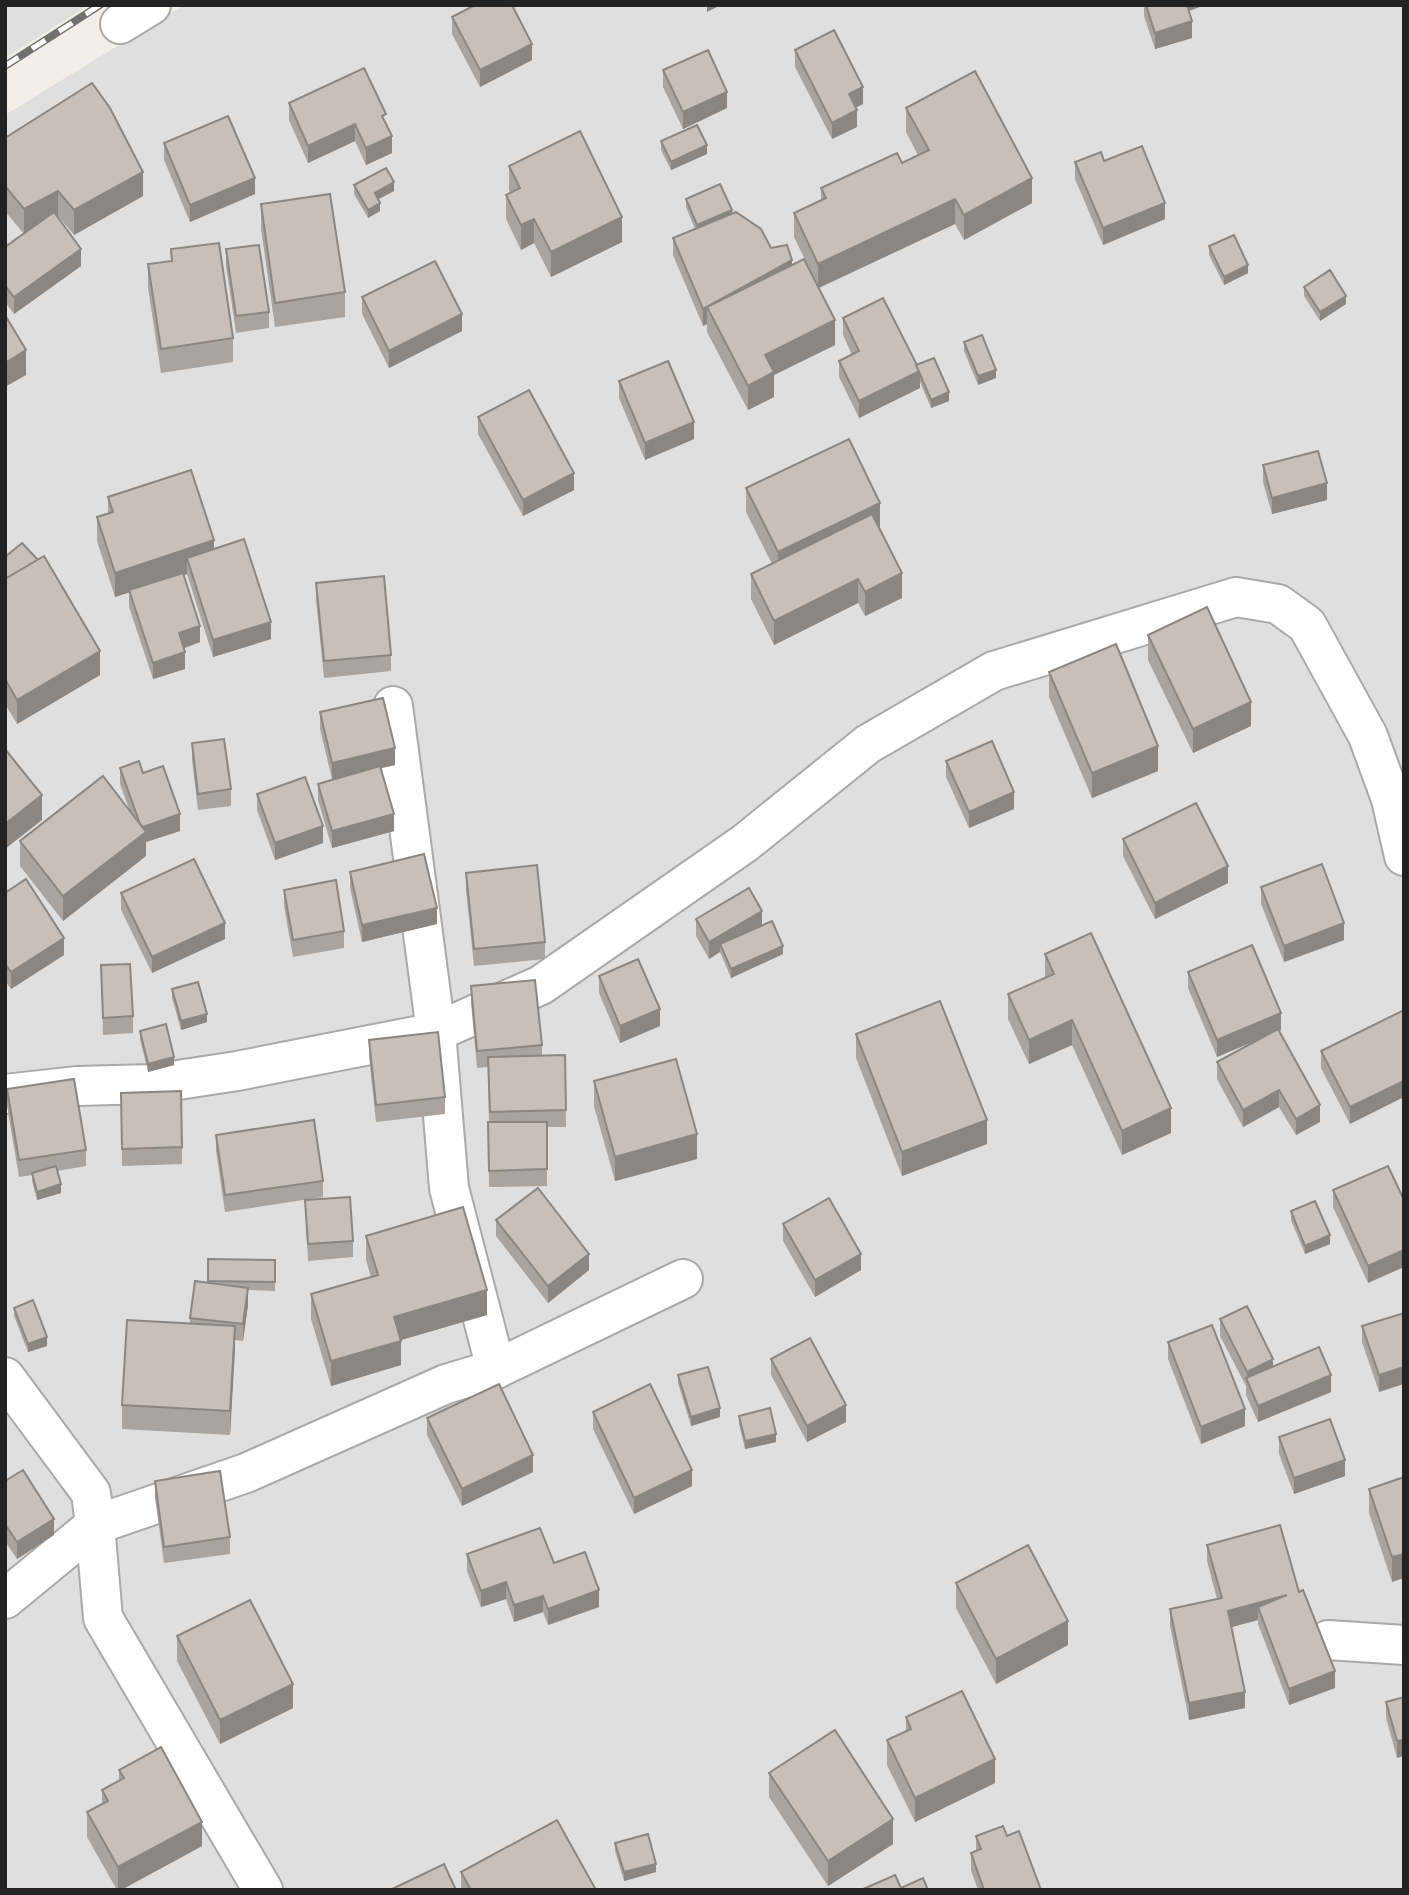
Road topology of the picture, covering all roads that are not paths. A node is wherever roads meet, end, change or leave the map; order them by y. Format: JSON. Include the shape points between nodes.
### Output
{"nodes":[{"id":1,"x":393,"y":706,"type":"dead end"},
{"id":2,"x":1404,"y":856,"type":"edge"},
{"id":3,"x":436,"y":1032,"type":"junction"},
{"id":4,"x":5,"y":1094,"type":"edge"},
{"id":5,"x":682,"y":1279,"type":"dead end"},
{"id":6,"x":496,"y":1369,"type":"junction"},
{"id":7,"x":5,"y":1377,"type":"edge"},
{"id":8,"x":95,"y":1525,"type":"junction"},
{"id":9,"x":5,"y":1598,"type":"edge"},
{"id":10,"x":1328,"y":1640,"type":"dead end"},
{"id":11,"x":1404,"y":1645,"type":"edge"},
{"id":12,"x":263,"y":1890,"type":"edge"}],
"edges":[{"from":1,"to":3,"type":"street"},
{"from":2,"to":3,"type":"street","via":[[1391,799],[1367,736],[1307,625],[1278,604],[1236,597],[994,671],[868,744],[745,843],[541,985]]},
{"from":3,"to":4,"type":"street","via":[[152,1084]]},
{"from":3,"to":6,"type":"street","via":[[449,1188]]},
{"from":5,"to":6,"type":"street"},
{"from":6,"to":8,"type":"street","via":[[446,1384],[246,1473]]},
{"from":7,"to":8,"type":"street","via":[[91,1493]]},
{"from":8,"to":9,"type":"street"},
{"from":8,"to":12,"type":"street","via":[[103,1618]]},
{"from":10,"to":11,"type":"street"}]}
